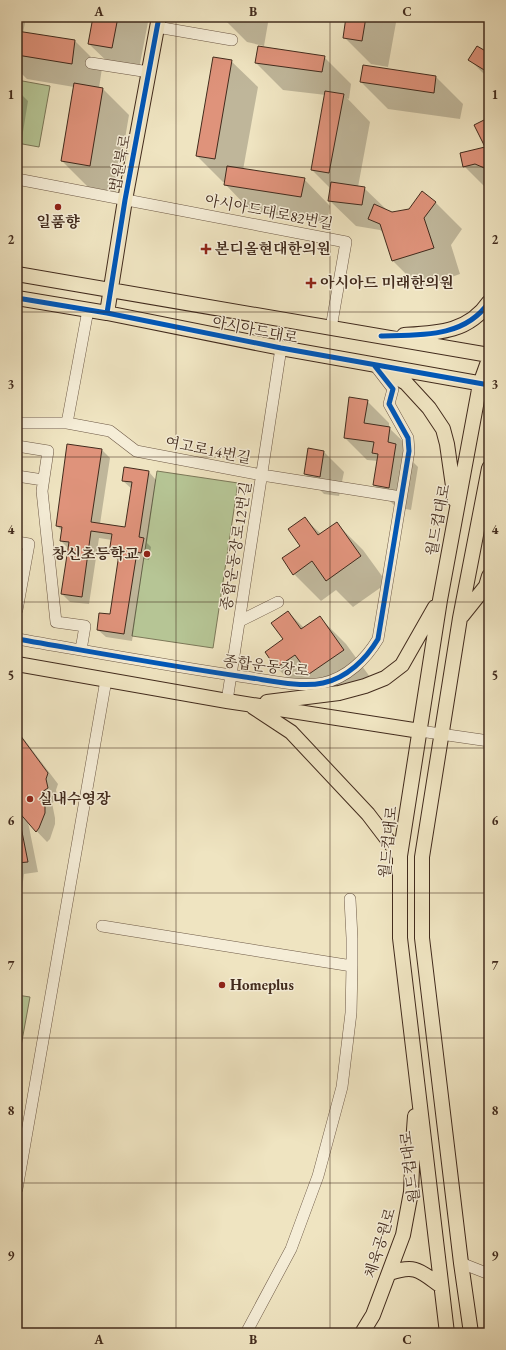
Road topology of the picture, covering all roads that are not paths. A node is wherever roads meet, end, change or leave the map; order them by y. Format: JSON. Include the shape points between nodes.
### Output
{"nodes":[{"id":1,"x":158,"y":22,"type":"edge"},
{"id":2,"x":232,"y":40,"type":"dead end"},
{"id":3,"x":91,"y":63,"type":"dead end"},
{"id":4,"x":149,"y":72,"type":"junction"},
{"id":5,"x":17,"y":179,"type":"edge"},
{"id":6,"x":125,"y":200,"type":"junction"},
{"id":7,"x":17,"y":274,"type":"edge"},
{"id":8,"x":111,"y":291,"type":"junction"},
{"id":9,"x":17,"y":298,"type":"edge"},
{"id":10,"x":489,"y":302,"type":"edge"},
{"id":11,"x":88,"y":310,"type":"junction"},
{"id":12,"x":107,"y":313,"type":"junction"},
{"id":13,"x":331,"y":328,"type":"junction"},
{"id":14,"x":381,"y":336,"type":"junction"},
{"id":15,"x":282,"y":348,"type":"junction"},
{"id":16,"x":489,"y":355,"type":"edge"},
{"id":17,"x":489,"y":359,"type":"edge"},
{"id":18,"x":374,"y":365,"type":"junction"},
{"id":19,"x":485,"y":384,"type":"edge"},
{"id":20,"x":17,"y":423,"type":"edge"},
{"id":21,"x":67,"y":423,"type":"junction"},
{"id":22,"x":17,"y":446,"type":"edge"},
{"id":23,"x":489,"y":468,"type":"edge"},
{"id":24,"x":262,"y":475,"type":"junction"},
{"id":25,"x":17,"y":476,"type":"edge"},
{"id":26,"x":43,"y":480,"type":"junction"},
{"id":27,"x":401,"y":497,"type":"junction"},
{"id":28,"x":457,"y":514,"type":"junction"},
{"id":29,"x":17,"y":542,"type":"edge"},
{"id":30,"x":489,"y":576,"type":"edge"},
{"id":31,"x":440,"y":600,"type":"junction"},
{"id":32,"x":278,"y":602,"type":"dead end"},
{"id":33,"x":17,"y":610,"type":"edge"},
{"id":34,"x":460,"y":618,"type":"junction"},
{"id":35,"x":240,"y":621,"type":"junction"},
{"id":36,"x":17,"y":639,"type":"edge"},
{"id":37,"x":81,"y":650,"type":"junction"},
{"id":38,"x":17,"y":664,"type":"edge"},
{"id":39,"x":232,"y":675,"type":"junction"},
{"id":40,"x":106,"y":680,"type":"junction"},
{"id":41,"x":228,"y":701,"type":"junction"},
{"id":42,"x":250,"y":705,"type":"junction"},
{"id":43,"x":420,"y":731,"type":"junction"},
{"id":44,"x":442,"y":734,"type":"junction"},
{"id":45,"x":489,"y":741,"type":"edge"},
{"id":46,"x":400,"y":856,"type":"junction"},
{"id":47,"x":350,"y":899,"type":"dead end"},
{"id":48,"x":102,"y":926,"type":"dead end"},
{"id":49,"x":352,"y":966,"type":"junction"},
{"id":50,"x":417,"y":1086,"type":"junction"},
{"id":51,"x":17,"y":1189,"type":"edge"},
{"id":52,"x":461,"y":1263,"type":"junction"},
{"id":53,"x":390,"y":1274,"type":"junction"},
{"id":54,"x":489,"y":1274,"type":"edge"},
{"id":55,"x":441,"y":1286,"type":"junction"},
{"id":56,"x":246,"y":1333,"type":"edge"},
{"id":57,"x":362,"y":1333,"type":"edge"},
{"id":58,"x":447,"y":1333,"type":"edge"},
{"id":59,"x":471,"y":1333,"type":"edge"}],
"edges":[{"from":1,"to":2,"type":"street"},
{"from":1,"to":4,"type":"main road","name":"법원북로"},
{"from":3,"to":4,"type":"street"},
{"from":4,"to":6,"type":"main road","name":"법원북로"},
{"from":5,"to":6,"type":"street"},
{"from":6,"to":8,"type":"main road","name":"법원북로"},
{"from":6,"to":13,"type":"street","name":"아시아드대로82번길","via":[[346,242]]},
{"from":7,"to":8,"type":"main road","name":"아시아드대로"},
{"from":8,"to":12,"type":"main road","name":"법원북로"},
{"from":8,"to":13,"type":"main road","name":"아시아드대로"},
{"from":9,"to":11,"type":"main road","name":"아시아드대로"},
{"from":10,"to":14,"type":"main road","via":[[473,320],[440,333]]},
{"from":11,"to":12,"type":"main road","name":"아시아드대로"},
{"from":11,"to":21,"type":"street"},
{"from":12,"to":15,"type":"main road","name":"아시아드대로"},
{"from":13,"to":14,"type":"main road","name":"아시아드대로"},
{"from":14,"to":16,"type":"main road","name":"아시아드대로"},
{"from":15,"to":18,"type":"main road","name":"아시아드대로"},
{"from":15,"to":24,"type":"street","name":"종합운동장로12번길"},
{"from":17,"to":19,"type":"main road","name":"월드컵대로"},
{"from":18,"to":19,"type":"main road","name":"아시아드대로"},
{"from":18,"to":27,"type":"street","name":"종합운동장로","via":[[393,389],[389,404],[408,438],[409,451]]},
{"from":18,"to":28,"type":"main road","via":[[406,383],[443,428]]},
{"from":19,"to":28,"type":"main road","name":"월드컵대로"},
{"from":20,"to":21,"type":"street","name":"여고로14번길"},
{"from":21,"to":24,"type":"street","name":"여고로14번길","via":[[110,431],[136,452]]},
{"from":22,"to":26,"type":"street","via":[[48,451]]},
{"from":23,"to":34,"type":"main road"},
{"from":24,"to":27,"type":"street","name":"여고로14번길"},
{"from":24,"to":35,"type":"street","name":"종합운동장로12번길"},
{"from":25,"to":26,"type":"street"},
{"from":26,"to":37,"type":"street","via":[[56,622],[85,626]]},
{"from":27,"to":39,"type":"street","name":"종합운동장로","via":[[378,639],[359,663],[337,679],[306,685]]},
{"from":28,"to":31,"type":"main road","name":"월드컵대로"},
{"from":29,"to":33,"type":"street","via":[[28,544]]},
{"from":30,"to":34,"type":"main road","via":[[486,586]]},
{"from":31,"to":42,"type":"main road","via":[[402,665],[385,678],[339,693]]},
{"from":31,"to":43,"type":"main road","name":"월드컵대로"},
{"from":32,"to":35,"type":"street"},
{"from":34,"to":44,"type":"main road"},
{"from":35,"to":39,"type":"street","name":"종합운동장로12번길"},
{"from":36,"to":37,"type":"street","name":"종합운동장로"},
{"from":37,"to":39,"type":"street","name":"종합운동장로"},
{"from":38,"to":40,"type":"main road"},
{"from":39,"to":41,"type":"street","name":"종합운동장로12번길"},
{"from":40,"to":41,"type":"main road"},
{"from":40,"to":51,"type":"street"},
{"from":41,"to":42,"type":"main road"},
{"from":42,"to":43,"type":"main road"},
{"from":42,"to":46,"type":"main road","via":[[291,732],[368,814]]},
{"from":43,"to":44,"type":"street"},
{"from":43,"to":46,"type":"main road","name":"월드컵대로"},
{"from":44,"to":45,"type":"street"},
{"from":44,"to":52,"type":"main road","via":[[422,857],[422,938]]},
{"from":46,"to":50,"type":"main road","name":"월드컵대로","via":[[400,938]]},
{"from":47,"to":49,"type":"street"},
{"from":48,"to":49,"type":"street"},
{"from":49,"to":56,"type":"street","via":[[351,1012],[342,1087],[318,1176],[291,1249]]},
{"from":50,"to":53,"type":"main road","name":"체육공원로","via":[[411,1192],[403,1235]]},
{"from":50,"to":55,"type":"main road","name":"월드컵대로"},
{"from":52,"to":54,"type":"street"},
{"from":52,"to":59,"type":"main road"},
{"from":53,"to":55,"type":"main road","via":[[413,1269]]},
{"from":53,"to":57,"type":"main road","name":"체육공원로","via":[[373,1315]]},
{"from":55,"to":58,"type":"main road","name":"월드컵대로"}]}
